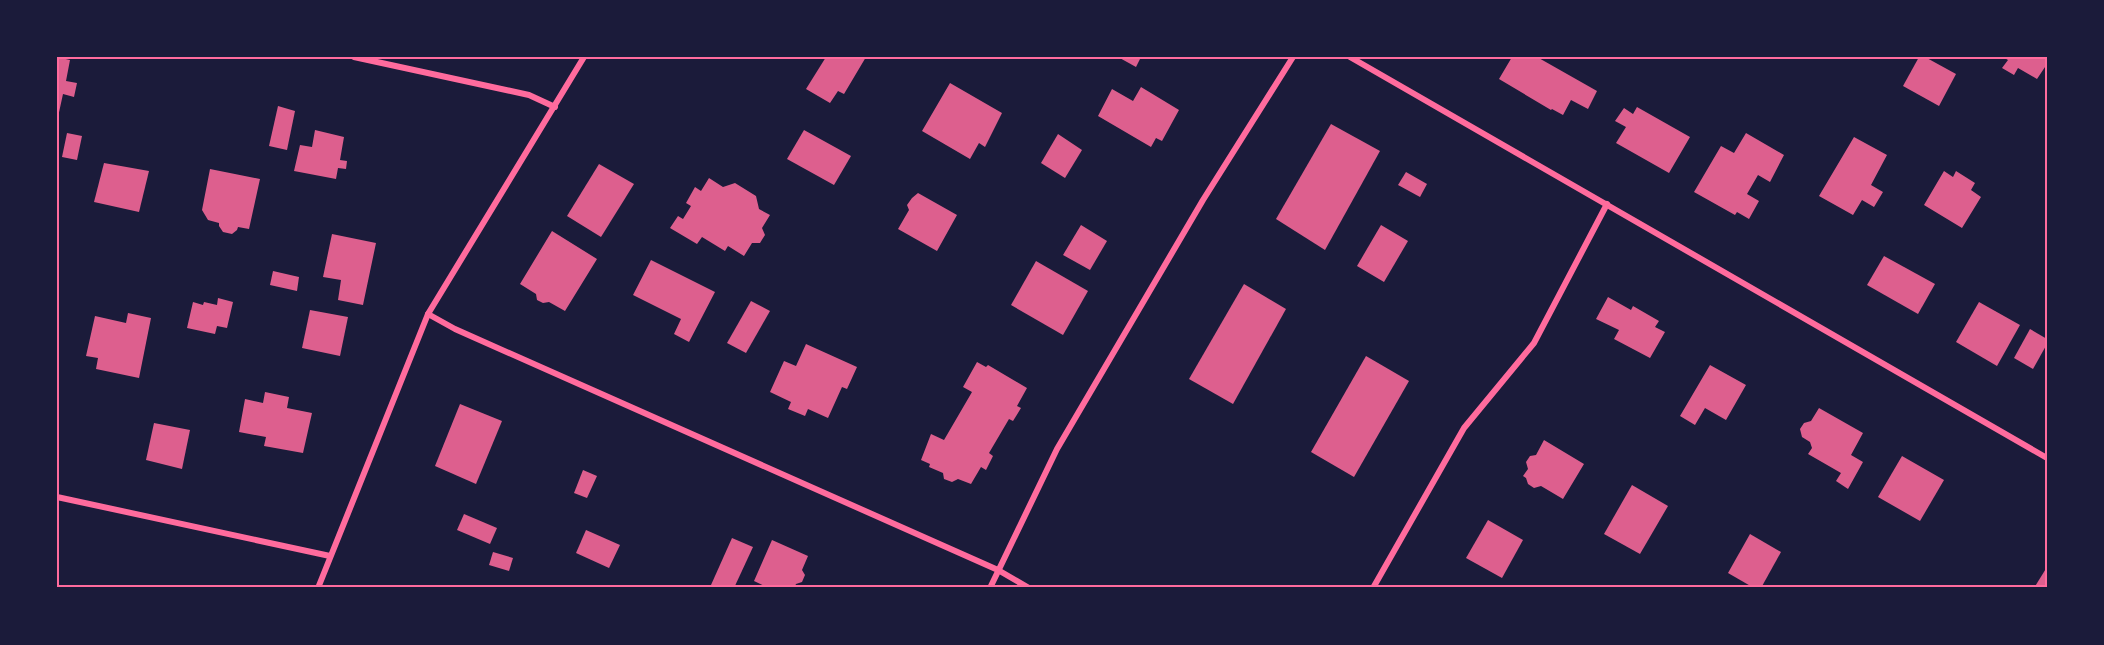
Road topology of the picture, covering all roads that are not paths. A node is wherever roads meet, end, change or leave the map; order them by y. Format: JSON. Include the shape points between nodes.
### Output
{"nodes":[{"id":1,"x":354,"y":57,"type":"edge"},
{"id":2,"x":584,"y":57,"type":"edge"},
{"id":3,"x":1293,"y":57,"type":"edge"},
{"id":4,"x":1350,"y":57,"type":"edge"},
{"id":5,"x":555,"y":107,"type":"junction"},
{"id":6,"x":1607,"y":204,"type":"junction"},
{"id":7,"x":428,"y":314,"type":"junction"},
{"id":8,"x":2047,"y":458,"type":"edge"},
{"id":9,"x":57,"y":497,"type":"edge"},
{"id":10,"x":330,"y":556,"type":"junction"},
{"id":11,"x":998,"y":570,"type":"junction"},
{"id":12,"x":318,"y":588,"type":"edge"},
{"id":13,"x":990,"y":588,"type":"edge"},
{"id":14,"x":1029,"y":588,"type":"edge"},
{"id":15,"x":1374,"y":588,"type":"edge"}],
"edges":[{"from":1,"to":5,"type":"street","via":[[529,94]]},
{"from":2,"to":5,"type":"street"},
{"from":3,"to":11,"type":"street","via":[[1203,200],[1058,450]]},
{"from":4,"to":6,"type":"street"},
{"from":5,"to":7,"type":"street"},
{"from":6,"to":8,"type":"street"},
{"from":6,"to":15,"type":"street","via":[[1534,343],[1464,428]]},
{"from":7,"to":10,"type":"street"},
{"from":7,"to":11,"type":"street"},
{"from":9,"to":10,"type":"street"},
{"from":10,"to":12,"type":"street"},
{"from":11,"to":13,"type":"street"},
{"from":11,"to":14,"type":"street"}]}
